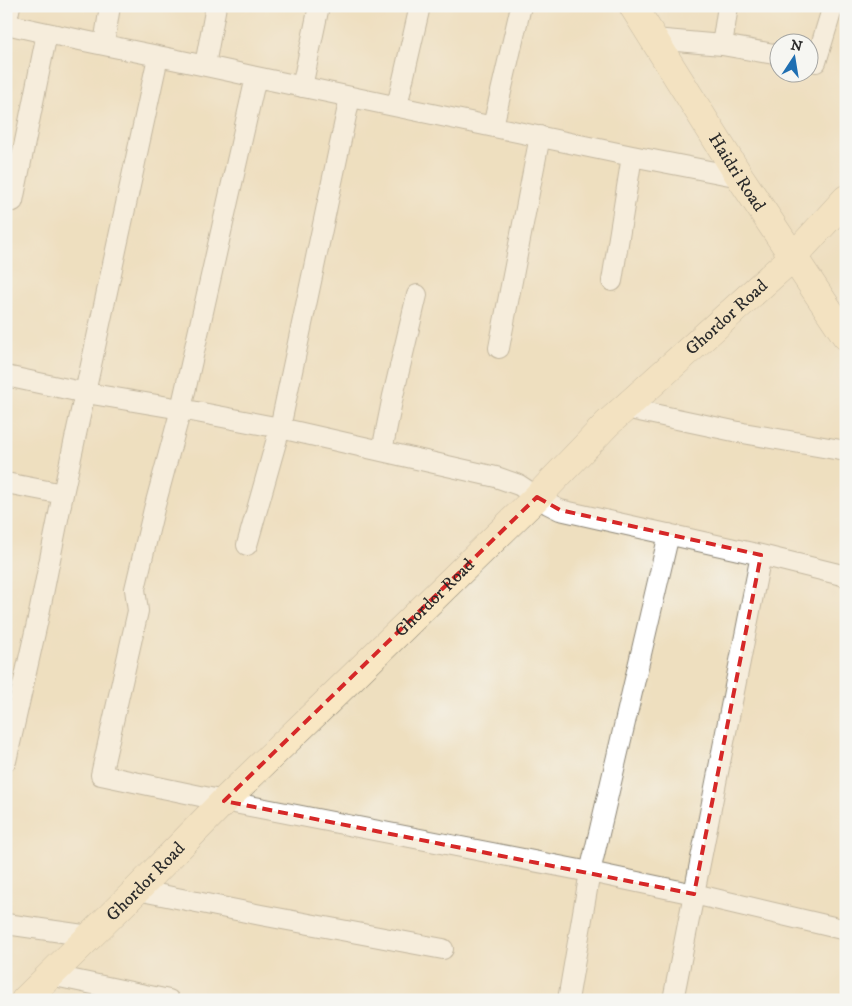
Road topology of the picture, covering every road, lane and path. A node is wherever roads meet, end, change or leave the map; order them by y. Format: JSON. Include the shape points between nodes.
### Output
{"nodes":[{"id":1,"x":10,"y":6,"type":"edge"},
{"id":2,"x":110,"y":6,"type":"edge"},
{"id":3,"x":216,"y":6,"type":"edge"},
{"id":4,"x":319,"y":6,"type":"edge"},
{"id":5,"x":420,"y":6,"type":"edge"},
{"id":6,"x":521,"y":6,"type":"edge"},
{"id":7,"x":633,"y":6,"type":"edge"},
{"id":8,"x":728,"y":6,"type":"edge"},
{"id":9,"x":834,"y":6,"type":"edge"},
{"id":10,"x":6,"y":24,"type":"edge"},
{"id":11,"x":48,"y":34,"type":"junction"},
{"id":12,"x":654,"y":39,"type":"junction"},
{"id":13,"x":104,"y":44,"type":"junction"},
{"id":14,"x":722,"y":45,"type":"junction"},
{"id":15,"x":820,"y":50,"type":"edge"},
{"id":16,"x":770,"y":54,"type":"edge"},
{"id":17,"x":158,"y":57,"type":"junction"},
{"id":18,"x":205,"y":65,"type":"junction"},
{"id":19,"x":256,"y":77,"type":"junction"},
{"id":20,"x":302,"y":86,"type":"junction"},
{"id":21,"x":350,"y":97,"type":"junction"},
{"id":22,"x":397,"y":106,"type":"junction"},
{"id":23,"x":493,"y":126,"type":"junction"},
{"id":24,"x":540,"y":136,"type":"junction"},
{"id":25,"x":632,"y":156,"type":"junction"},
{"id":26,"x":740,"y":177,"type":"junction"},
{"id":27,"x":846,"y":199,"type":"edge"},
{"id":28,"x":13,"y":201,"type":"dead end"},
{"id":29,"x":794,"y":256,"type":"junction"},
{"id":30,"x":612,"y":281,"type":"dead end"},
{"id":31,"x":417,"y":295,"type":"dead end"},
{"id":32,"x":846,"y":336,"type":"edge"},
{"id":33,"x":499,"y":348,"type":"dead end"},
{"id":34,"x":6,"y":376,"type":"edge"},
{"id":35,"x":86,"y":393,"type":"junction"},
{"id":36,"x":624,"y":408,"type":"junction"},
{"id":37,"x":181,"y":409,"type":"junction"},
{"id":38,"x":280,"y":428,"type":"junction"},
{"id":39,"x":382,"y":451,"type":"junction"},
{"id":40,"x":846,"y":451,"type":"edge"},
{"id":41,"x":6,"y":483,"type":"edge"},
{"id":42,"x":63,"y":494,"type":"junction"},
{"id":43,"x":537,"y":497,"type":"junction"},
{"id":44,"x":669,"y":534,"type":"junction"},
{"id":45,"x":247,"y":544,"type":"dead end"},
{"id":46,"x":761,"y":555,"type":"junction"},
{"id":47,"x":846,"y":576,"type":"edge"},
{"id":48,"x":6,"y":761,"type":"edge"},
{"id":49,"x":224,"y":801,"type":"junction"},
{"id":50,"x":590,"y":872,"type":"junction"},
{"id":51,"x":137,"y":890,"type":"junction"},
{"id":52,"x":694,"y":894,"type":"junction"},
{"id":53,"x":6,"y":924,"type":"edge"},
{"id":54,"x":846,"y":930,"type":"edge"},
{"id":55,"x":90,"y":936,"type":"junction"},
{"id":56,"x":443,"y":949,"type":"dead end"},
{"id":57,"x":50,"y":975,"type":"junction"},
{"id":58,"x":25,"y":1000,"type":"edge"},
{"id":59,"x":169,"y":1000,"type":"edge"},
{"id":60,"x":568,"y":1000,"type":"edge"},
{"id":61,"x":673,"y":1000,"type":"edge"}],
"edges":[{"from":1,"to":10,"type":"street"},
{"from":2,"to":13,"type":"street"},
{"from":3,"to":18,"type":"street"},
{"from":4,"to":20,"type":"street"},
{"from":5,"to":22,"type":"street"},
{"from":6,"to":23,"type":"street"},
{"from":7,"to":12,"type":"main road","name":"Haidri Road"},
{"from":8,"to":14,"type":"street"},
{"from":9,"to":15,"type":"street"},
{"from":10,"to":11,"type":"street"},
{"from":11,"to":13,"type":"street"},
{"from":11,"to":28,"type":"street"},
{"from":12,"to":14,"type":"street"},
{"from":12,"to":26,"type":"main road","name":"Haidri Road"},
{"from":13,"to":17,"type":"street"},
{"from":14,"to":16,"type":"street"},
{"from":17,"to":18,"type":"street"},
{"from":17,"to":35,"type":"street"},
{"from":18,"to":19,"type":"street"},
{"from":19,"to":20,"type":"street"},
{"from":19,"to":37,"type":"street"},
{"from":20,"to":21,"type":"street"},
{"from":21,"to":22,"type":"street"},
{"from":21,"to":38,"type":"street"},
{"from":22,"to":23,"type":"street"},
{"from":23,"to":24,"type":"street"},
{"from":24,"to":25,"type":"street"},
{"from":24,"to":33,"type":"street"},
{"from":25,"to":26,"type":"street"},
{"from":25,"to":30,"type":"street"},
{"from":26,"to":29,"type":"main road","name":"Haidri Road"},
{"from":27,"to":29,"type":"main road","name":"Ghordor Road"},
{"from":29,"to":32,"type":"main road","name":"Haidri Road"},
{"from":29,"to":36,"type":"main road","name":"Ghordor Road"},
{"from":31,"to":39,"type":"street"},
{"from":34,"to":35,"type":"street"},
{"from":35,"to":37,"type":"street"},
{"from":35,"to":42,"type":"street"},
{"from":36,"to":40,"type":"street"},
{"from":36,"to":43,"type":"main road","name":"Ghordor Road"},
{"from":37,"to":38,"type":"street"},
{"from":37,"to":49,"type":"street","via":[[135,589],[138,611],[101,775]]},
{"from":38,"to":39,"type":"street"},
{"from":38,"to":45,"type":"street"},
{"from":39,"to":43,"type":"street","via":[[496,477],[519,485]]},
{"from":41,"to":42,"type":"street"},
{"from":42,"to":48,"type":"street"},
{"from":43,"to":44,"type":"street","via":[[560,510]]},
{"from":43,"to":49,"type":"main road","name":"Ghordor Road"},
{"from":44,"to":46,"type":"street"},
{"from":44,"to":50,"type":"street"},
{"from":46,"to":47,"type":"street"},
{"from":46,"to":52,"type":"street"},
{"from":49,"to":50,"type":"street"},
{"from":49,"to":51,"type":"main road","name":"Ghordor Road"},
{"from":50,"to":52,"type":"street"},
{"from":50,"to":60,"type":"street"},
{"from":51,"to":55,"type":"main road","name":"Ghordor Road"},
{"from":51,"to":56,"type":"street"},
{"from":52,"to":54,"type":"street"},
{"from":52,"to":61,"type":"street"},
{"from":53,"to":55,"type":"street"},
{"from":55,"to":57,"type":"main road","name":"Ghordor Road"},
{"from":57,"to":58,"type":"main road","name":"Ghordor Road"},
{"from":57,"to":59,"type":"street"}]}
